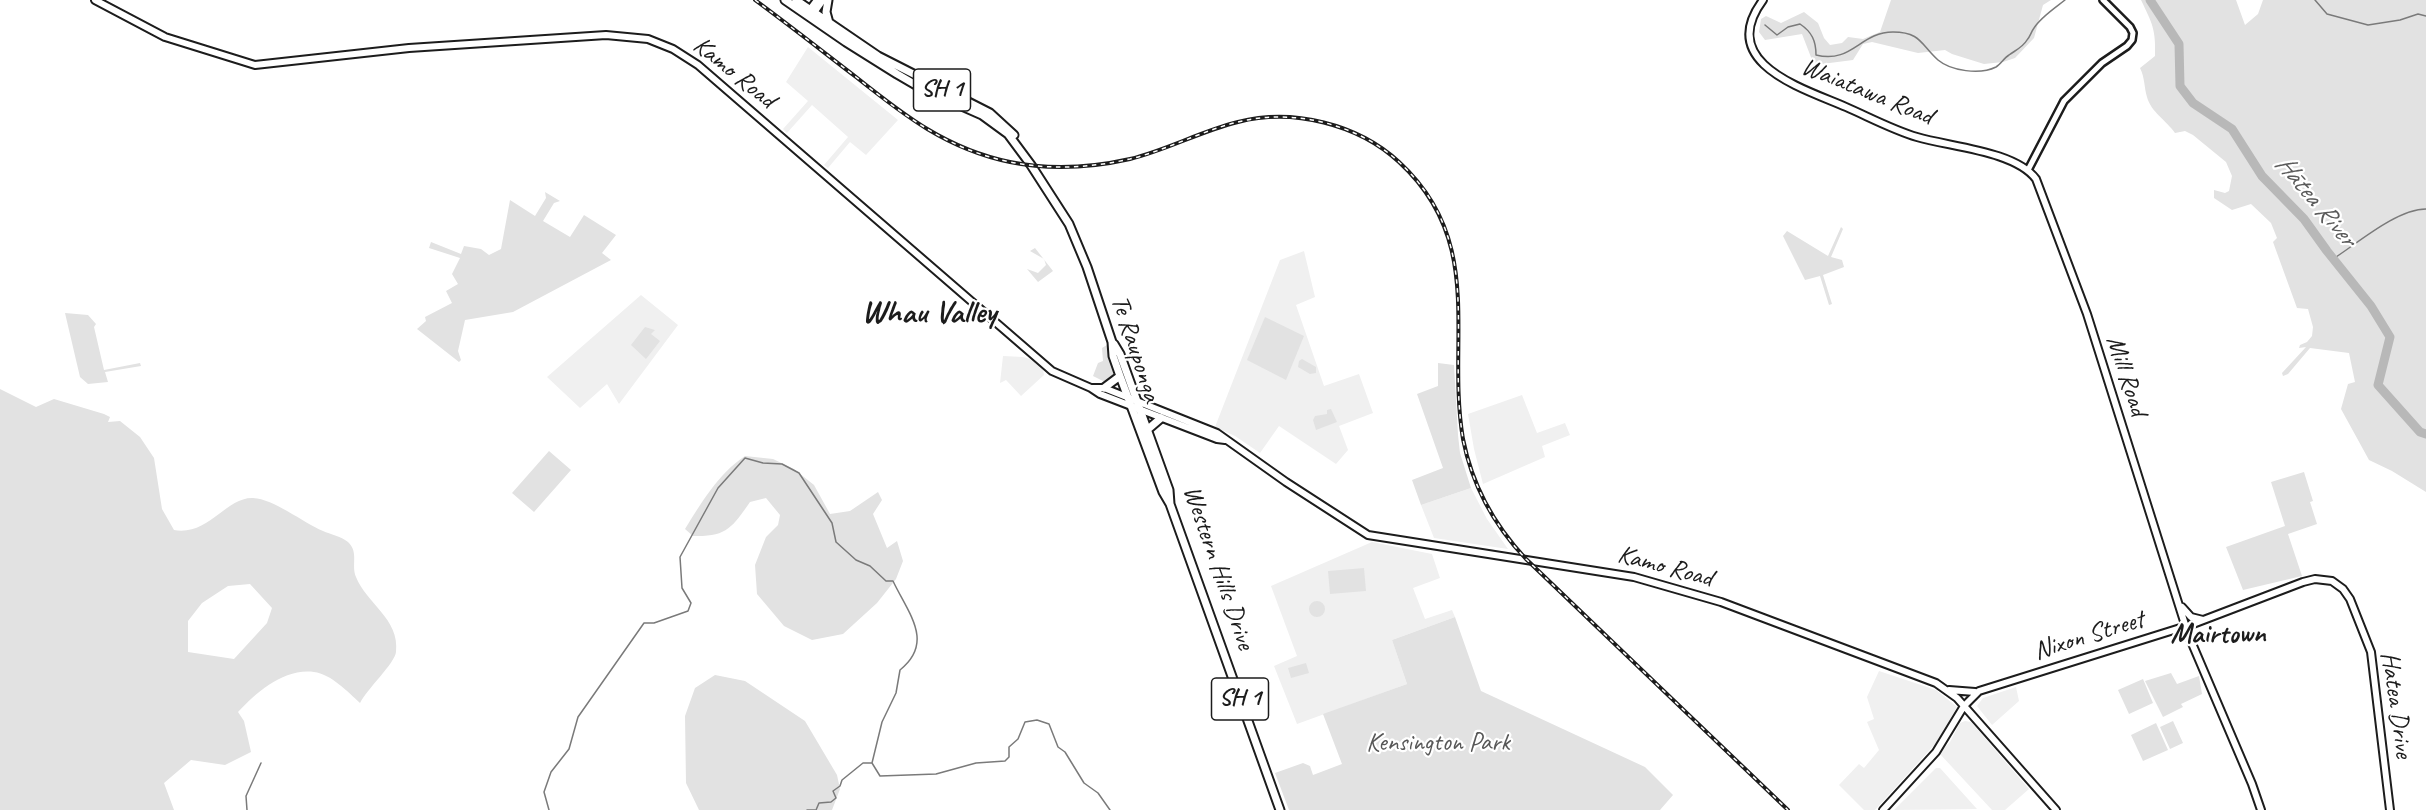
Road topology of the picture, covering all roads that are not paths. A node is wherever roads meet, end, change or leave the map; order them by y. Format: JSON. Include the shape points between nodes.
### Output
{"nodes":[{"id":1,"x":96,"y":0,"type":"edge"},
{"id":2,"x":785,"y":0,"type":"edge"},
{"id":3,"x":796,"y":0,"type":"edge"},
{"id":4,"x":817,"y":0,"type":"edge"},
{"id":5,"x":823,"y":0,"type":"edge"},
{"id":6,"x":828,"y":0,"type":"edge"},
{"id":7,"x":1763,"y":0,"type":"edge"},
{"id":8,"x":2103,"y":0,"type":"edge"},
{"id":9,"x":810,"y":14,"type":"junction"},
{"id":10,"x":829,"y":23,"type":"junction"},
{"id":11,"x":2028,"y":170,"type":"junction"},
{"id":12,"x":1060,"y":208,"type":"junction"},
{"id":13,"x":1112,"y":342,"type":"junction"},
{"id":14,"x":1120,"y":376,"type":"junction"},
{"id":15,"x":1091,"y":388,"type":"junction"},
{"id":16,"x":1104,"y":388,"type":"junction"},
{"id":17,"x":1127,"y":398,"type":"junction"},
{"id":18,"x":1137,"y":402,"type":"junction"},
{"id":19,"x":1130,"y":406,"type":"junction"},
{"id":20,"x":1140,"y":410,"type":"junction"},
{"id":21,"x":1161,"y":418,"type":"junction"},
{"id":22,"x":1147,"y":430,"type":"junction"},
{"id":23,"x":1225,"y":440,"type":"junction"},
{"id":24,"x":1170,"y":504,"type":"junction"},
{"id":25,"x":2332,"y":581,"type":"joint"},
{"id":26,"x":2177,"y":598,"type":"junction"},
{"id":27,"x":2203,"y":620,"type":"junction"},
{"id":28,"x":2186,"y":626,"type":"junction"},
{"id":29,"x":1949,"y":690,"type":"junction"},
{"id":30,"x":1975,"y":692,"type":"junction"},
{"id":31,"x":1964,"y":706,"type":"junction"},
{"id":32,"x":1280,"y":810,"type":"edge"},
{"id":33,"x":1883,"y":810,"type":"edge"},
{"id":34,"x":2056,"y":810,"type":"edge"},
{"id":35,"x":2260,"y":810,"type":"edge"},
{"id":36,"x":2390,"y":810,"type":"edge"}],
"edges":[{"from":1,"to":15,"type":"main road","name":"Kamo Road","via":[[165,37],[255,65],[409,48],[580,36],[639,36],[657,42],[688,58],[717,80],[1052,371]]},
{"from":2,"to":9,"type":"highway","name":"Te Rauponga","number":"SH 1"},
{"from":3,"to":9,"type":"highway","name":"Te Rauponga","number":"SH 1"},
{"from":4,"to":9,"type":"main road"},
{"from":5,"to":9,"type":"main road"},
{"from":6,"to":10,"type":"highway"},
{"from":7,"to":11,"type":"main road","name":"Waiatawa Road","via":[[1756,9],[1750,35],[1755,54],[1768,71],[1916,136],[2012,161]]},
{"from":8,"to":11,"type":"street","via":[[2130,27],[2132,40],[2064,101]]},
{"from":9,"to":10,"type":"highway","name":"Te Rauponga","number":"SH 1"},
{"from":9,"to":12,"type":"highway","name":"Te Rauponga","number":"SH 1","via":[[846,42],[921,88],[995,123],[1017,144]]},
{"from":10,"to":12,"type":"highway","name":"Te Rauponga","number":"SH 1","via":[[878,56],[998,119],[1020,141]]},
{"from":11,"to":26,"type":"main road","name":"Mill Road","via":[[2042,191],[2087,314]]},
{"from":12,"to":13,"type":"highway","name":"Te Rauponga","number":"SH 1","via":[[1087,267]]},
{"from":13,"to":14,"type":"highway","name":"Te Rauponga","number":"SH 1"},
{"from":13,"to":18,"type":"highway","name":"Western Hills Drive","number":"SH 1"},
{"from":14,"to":16,"type":"highway"},
{"from":14,"to":17,"type":"highway","name":"Te Rauponga","number":"SH 1"},
{"from":15,"to":16,"type":"main road","name":"Kamo Road"},
{"from":15,"to":19,"type":"main road","name":"Kamo Road"},
{"from":16,"to":17,"type":"main road","name":"Kamo Road"},
{"from":17,"to":18,"type":"main road","name":"Kamo Road"},
{"from":17,"to":19,"type":"highway","name":"Te Rauponga","number":"SH 1"},
{"from":18,"to":20,"type":"highway","name":"Western Hills Drive","number":"SH 1"},
{"from":18,"to":23,"type":"main road","name":"Kamo Road","via":[[1217,433]]},
{"from":19,"to":20,"type":"main road","name":"Kamo Road"},
{"from":19,"to":24,"type":"highway","name":"Te Rauponga","number":"SH 1"},
{"from":20,"to":21,"type":"main road","name":"Kamo Road"},
{"from":20,"to":22,"type":"highway","name":"Western Hills Drive","number":"SH 1"},
{"from":21,"to":22,"type":"highway"},
{"from":21,"to":23,"type":"main road","name":"Kamo Road"},
{"from":22,"to":24,"type":"highway","name":"Western Hills Drive","number":"SH 1","via":[[1169,490]]},
{"from":23,"to":29,"type":"main road","name":"Kamo Road","via":[[1368,535],[1634,577],[1720,602]]},
{"from":24,"to":32,"type":"highway","name":"Western Hills Drive","number":"SH 1"},
{"from":25,"to":27,"type":"main road","name":"Nixon Street","via":[[2309,580]]},
{"from":25,"to":36,"type":"main road","name":"Hatea Drive","via":[[2350,600],[2371,652]]},
{"from":26,"to":27,"type":"main road","name":"Mill Road","via":[[2188,615]]},
{"from":26,"to":28,"type":"main road","name":"Mill Road"},
{"from":27,"to":28,"type":"main road","name":"Nixon Street"},
{"from":28,"to":30,"type":"main road","name":"Nixon Street"},
{"from":28,"to":35,"type":"main road","name":"Mill Road"},
{"from":29,"to":30,"type":"main road"},
{"from":29,"to":31,"type":"main road","name":"Kamo Road"},
{"from":30,"to":31,"type":"main road"},
{"from":31,"to":33,"type":"main road","via":[[1936,752]]},
{"from":31,"to":34,"type":"main road","name":"Kamo Road"}]}
